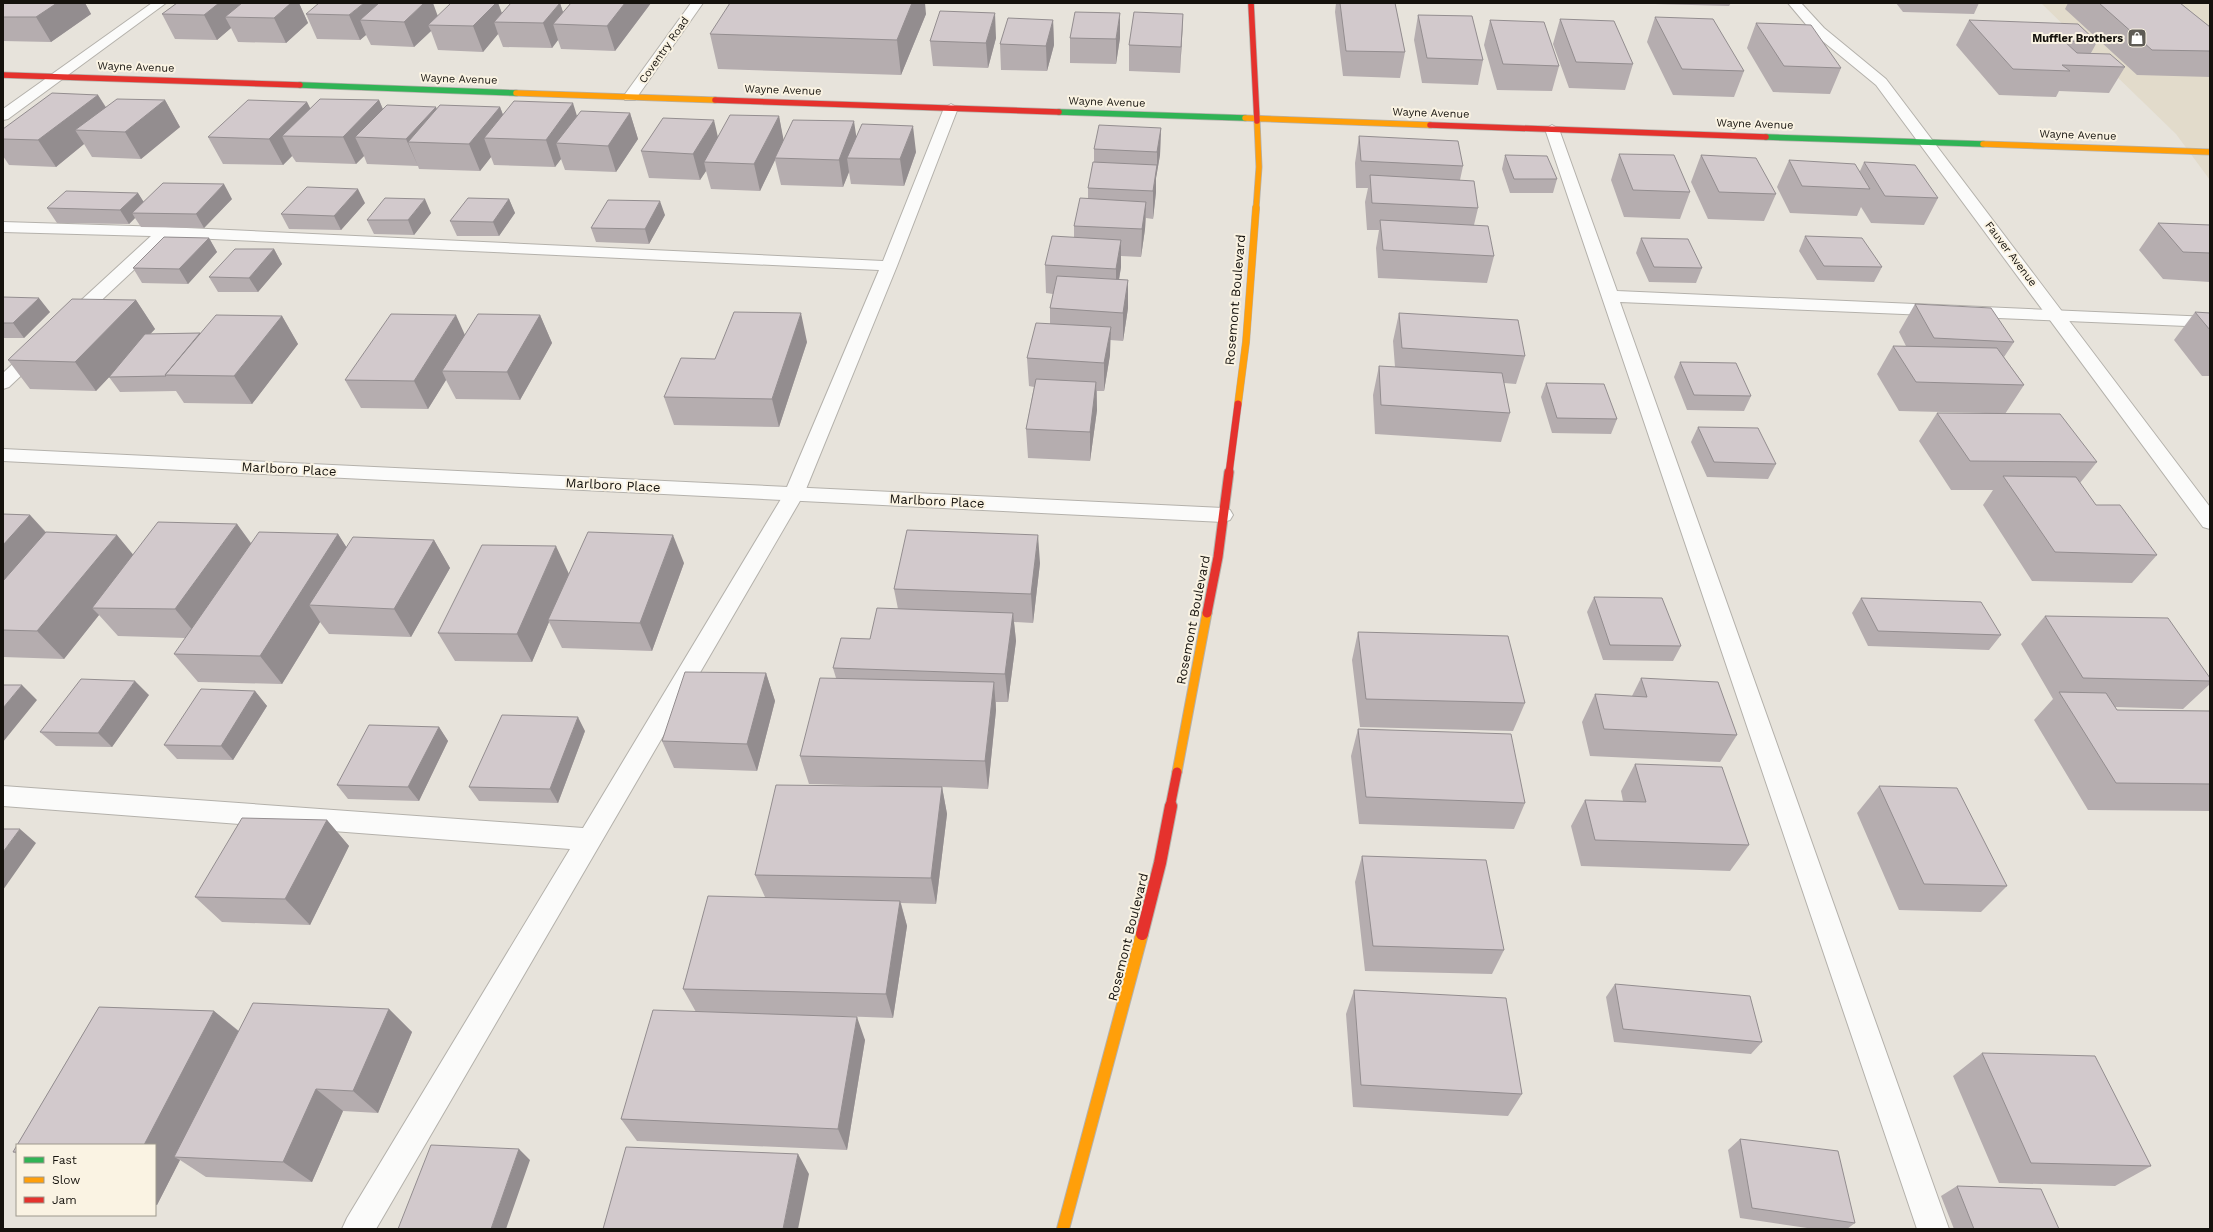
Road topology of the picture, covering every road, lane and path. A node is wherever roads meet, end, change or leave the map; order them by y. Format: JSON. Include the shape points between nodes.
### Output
{"nodes":[{"id":1,"x":160,"y":3,"type":"edge"},
{"id":2,"x":697,"y":3,"type":"edge"},
{"id":3,"x":1251,"y":3,"type":"edge"},
{"id":4,"x":1794,"y":3,"type":"edge"},
{"id":5,"x":3,"y":75,"type":"edge"},
{"id":6,"x":57,"y":77,"type":"junction"},
{"id":7,"x":630,"y":97,"type":"junction"},
{"id":8,"x":951,"y":108,"type":"junction"},
{"id":9,"x":3,"y":116,"type":"edge"},
{"id":10,"x":1257,"y":119,"type":"junction"},
{"id":11,"x":1552,"y":129,"type":"junction"},
{"id":12,"x":1926,"y":141,"type":"junction"},
{"id":13,"x":2210,"y":152,"type":"edge"},
{"id":14,"x":3,"y":227,"type":"edge"},
{"id":15,"x":165,"y":232,"type":"junction"},
{"id":16,"x":889,"y":266,"type":"junction"},
{"id":17,"x":1610,"y":296,"type":"junction"},
{"id":18,"x":2056,"y":315,"type":"junction"},
{"id":19,"x":2210,"y":322,"type":"edge"},
{"id":20,"x":3,"y":382,"type":"edge"},
{"id":21,"x":3,"y":455,"type":"edge"},
{"id":22,"x":794,"y":494,"type":"junction"},
{"id":23,"x":1223,"y":516,"type":"junction"},
{"id":24,"x":2210,"y":522,"type":"edge"},
{"id":25,"x":3,"y":796,"type":"edge"},
{"id":26,"x":589,"y":839,"type":"junction"},
{"id":27,"x":358,"y":1229,"type":"edge"},
{"id":28,"x":1063,"y":1229,"type":"edge"},
{"id":29,"x":1933,"y":1229,"type":"edge"}],
"edges":[{"from":1,"to":6,"type":"street"},
{"from":2,"to":7,"type":"street","name":"Coventry Road"},
{"from":3,"to":10,"type":"main road","name":"Rosemont Boulevard"},
{"from":4,"to":12,"type":"street","name":"Fauver Avenue","via":[[1819,31],[1881,82]]},
{"from":5,"to":6,"type":"main road","name":"Wayne Avenue"},
{"from":6,"to":7,"type":"main road","name":"Wayne Avenue"},
{"from":6,"to":9,"type":"street"},
{"from":7,"to":8,"type":"main road","name":"Wayne Avenue"},
{"from":8,"to":10,"type":"main road","name":"Wayne Avenue"},
{"from":8,"to":16,"type":"street"},
{"from":10,"to":11,"type":"main road","name":"Wayne Avenue"},
{"from":10,"to":23,"type":"main road","name":"Rosemont Boulevard","via":[[1259,166],[1246,342]]},
{"from":11,"to":12,"type":"main road","name":"Wayne Avenue"},
{"from":11,"to":17,"type":"street"},
{"from":12,"to":13,"type":"main road","name":"Wayne Avenue"},
{"from":12,"to":18,"type":"street","name":"Fauver Avenue"},
{"from":14,"to":15,"type":"street"},
{"from":15,"to":16,"type":"street"},
{"from":15,"to":20,"type":"street"},
{"from":16,"to":22,"type":"street"},
{"from":17,"to":18,"type":"street"},
{"from":17,"to":29,"type":"street"},
{"from":18,"to":19,"type":"street"},
{"from":18,"to":24,"type":"street","name":"Fauver Avenue"},
{"from":21,"to":22,"type":"street","name":"Marlboro Place"},
{"from":22,"to":23,"type":"street","name":"Marlboro Place"},
{"from":22,"to":26,"type":"street"},
{"from":23,"to":28,"type":"main road","name":"Rosemont Boulevard","via":[[1218,557],[1160,862]]},
{"from":25,"to":26,"type":"street"},
{"from":26,"to":27,"type":"street"}]}
